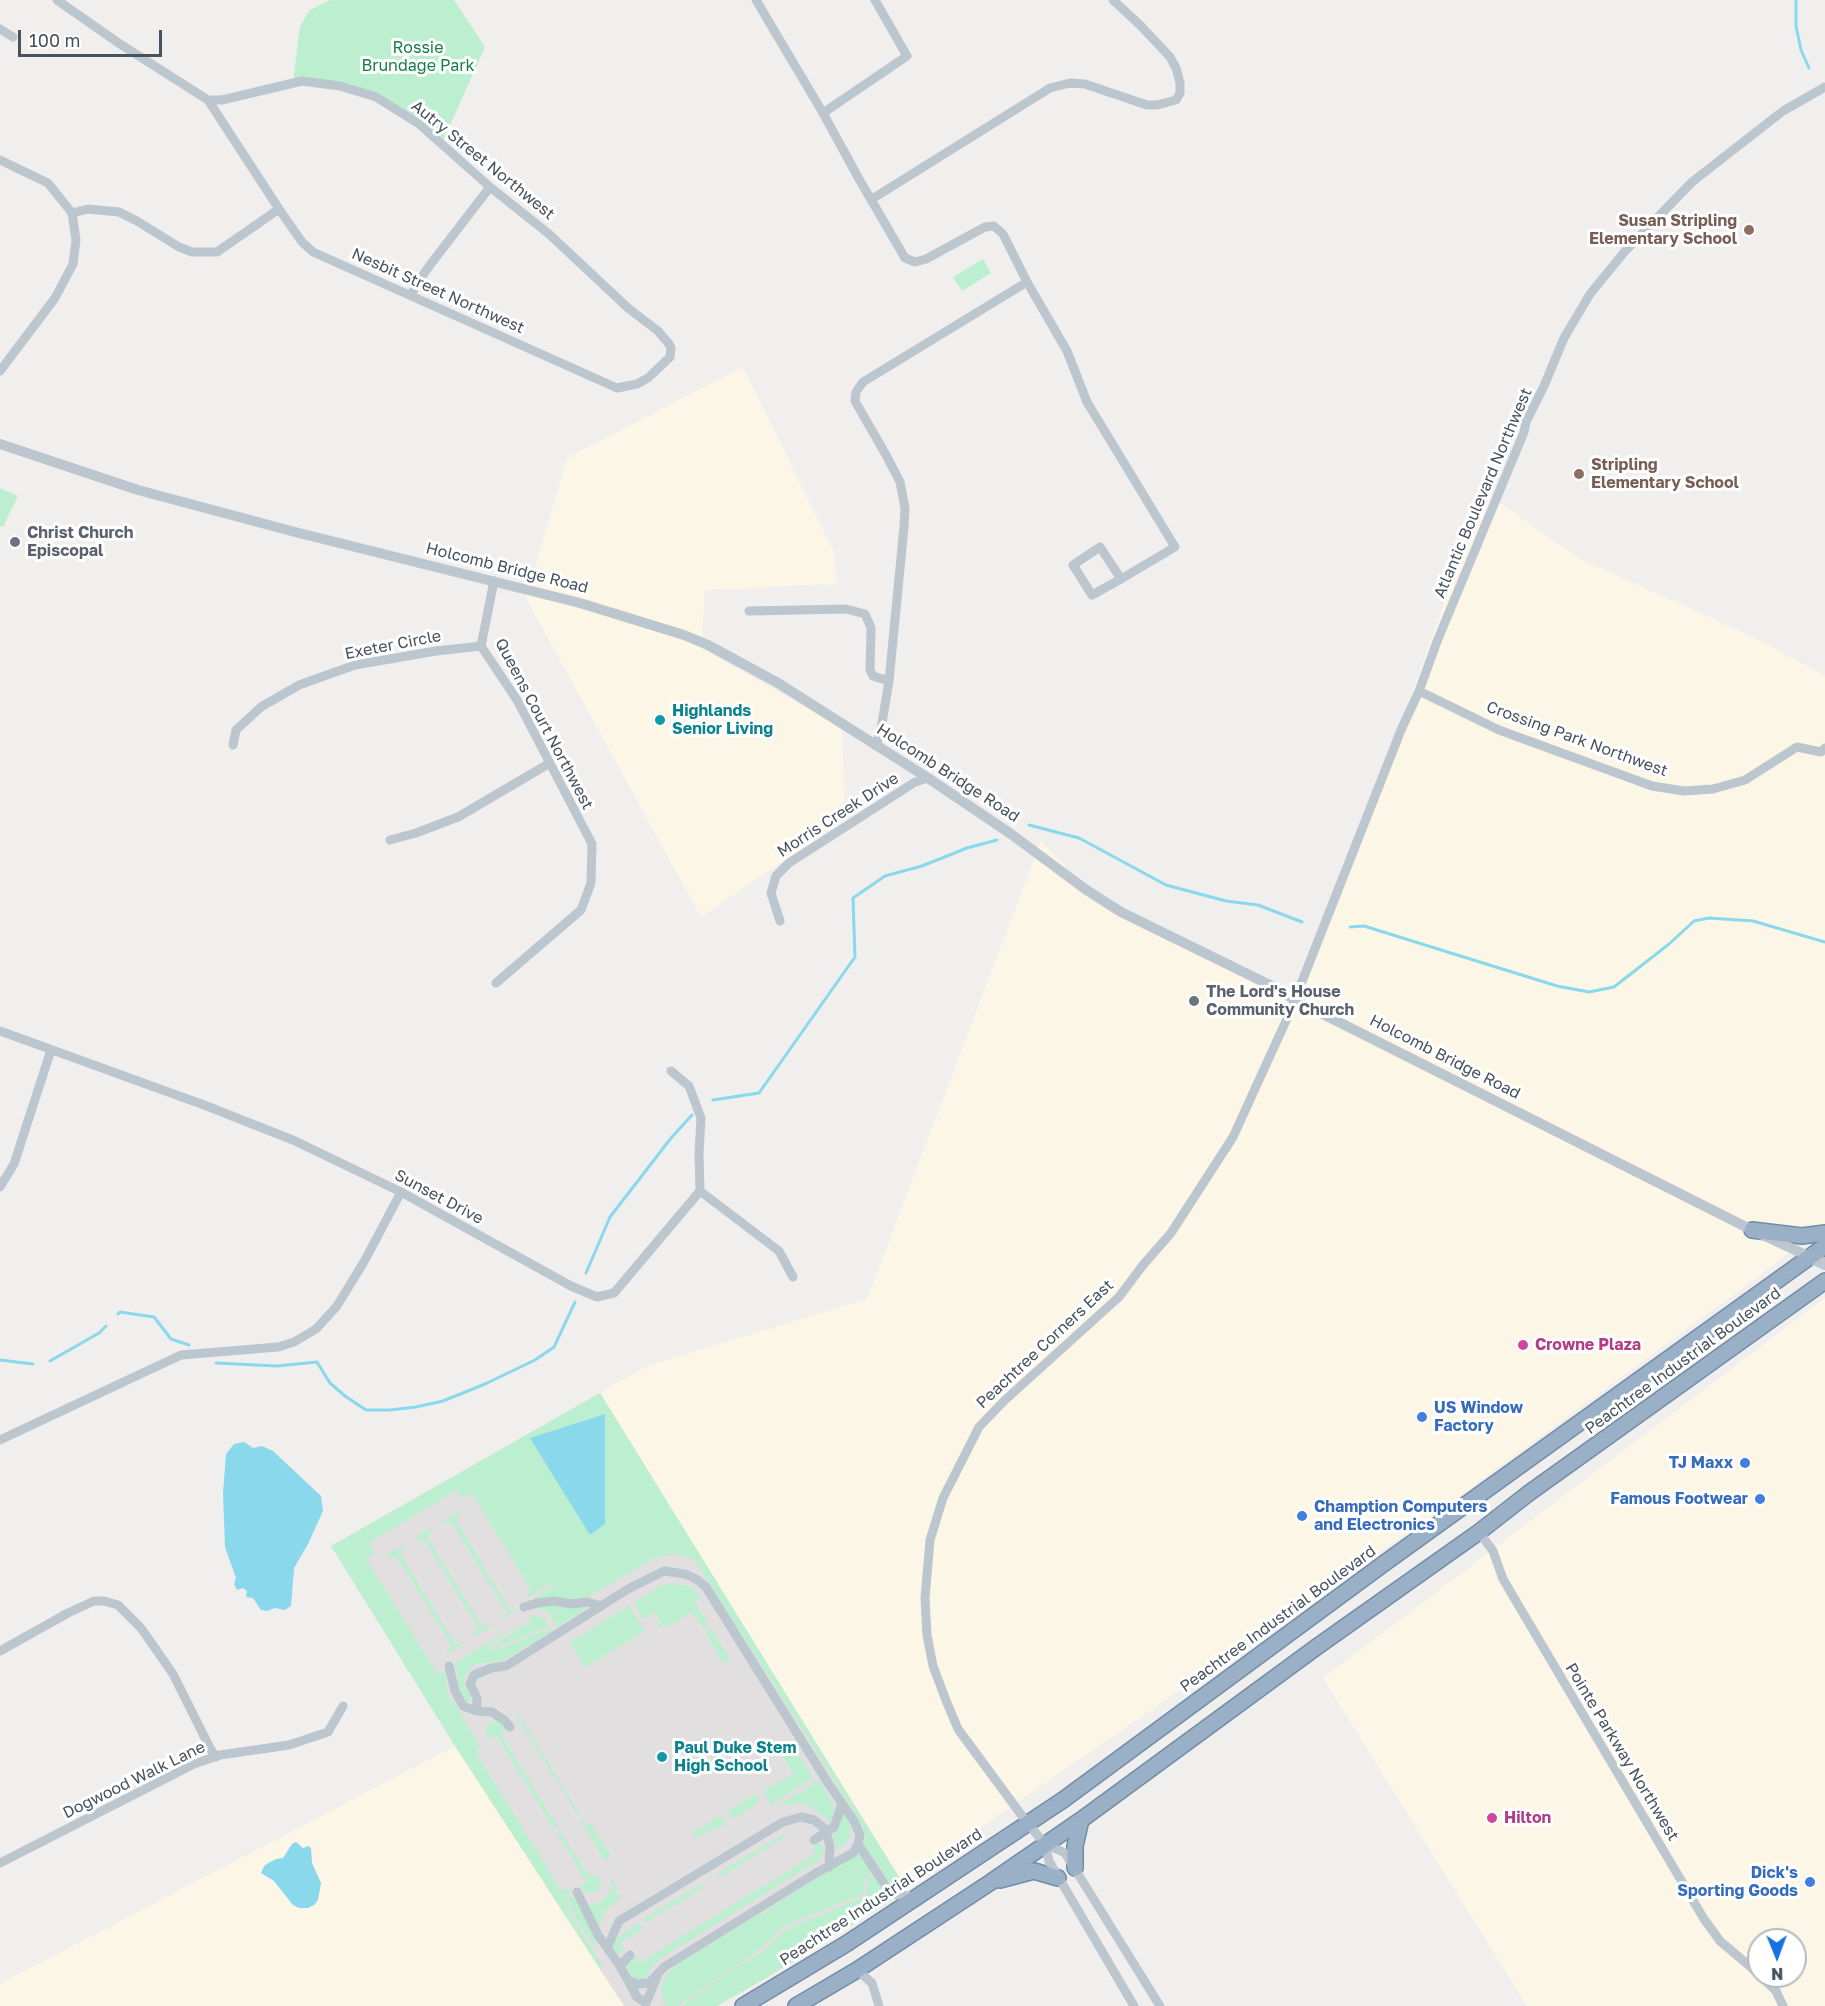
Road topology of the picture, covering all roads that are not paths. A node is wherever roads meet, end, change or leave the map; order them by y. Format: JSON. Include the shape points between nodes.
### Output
{"nodes":[{"id":1,"x":57,"y":0,"type":"edge"},
{"id":2,"x":756,"y":0,"type":"edge"},
{"id":3,"x":875,"y":0,"type":"edge"},
{"id":4,"x":1113,"y":0,"type":"edge"},
{"id":5,"x":0,"y":29,"type":"edge"},
{"id":6,"x":13,"y":37,"type":"dead end"},
{"id":7,"x":1825,"y":87,"type":"edge"},
{"id":8,"x":208,"y":100,"type":"junction"},
{"id":9,"x":823,"y":113,"type":"junction"},
{"id":10,"x":0,"y":160,"type":"edge"},
{"id":11,"x":490,"y":188,"type":"junction"},
{"id":12,"x":872,"y":199,"type":"junction"},
{"id":13,"x":279,"y":209,"type":"junction"},
{"id":14,"x":72,"y":213,"type":"junction"},
{"id":15,"x":1027,"y":282,"type":"junction"},
{"id":16,"x":411,"y":295,"type":"junction"},
{"id":17,"x":644,"y":320,"type":"joint"},
{"id":18,"x":3,"y":359,"type":"edge"},
{"id":19,"x":0,"y":371,"type":"edge"},
{"id":20,"x":0,"y":444,"type":"edge"},
{"id":21,"x":1121,"y":579,"type":"junction"},
{"id":22,"x":494,"y":581,"type":"junction"},
{"id":23,"x":749,"y":612,"type":"dead end"},
{"id":24,"x":481,"y":646,"type":"junction"},
{"id":25,"x":889,"y":681,"type":"junction"},
{"id":26,"x":1419,"y":691,"type":"junction"},
{"id":27,"x":233,"y":745,"type":"dead end"},
{"id":28,"x":876,"y":746,"type":"junction"},
{"id":29,"x":1825,"y":748,"type":"edge"},
{"id":30,"x":550,"y":763,"type":"junction"},
{"id":31,"x":928,"y":778,"type":"junction"},
{"id":32,"x":390,"y":840,"type":"dead end"},
{"id":33,"x":780,"y":921,"type":"dead end"},
{"id":34,"x":496,"y":983,"type":"dead end"},
{"id":35,"x":1295,"y":1000,"type":"junction"},
{"id":36,"x":0,"y":1031,"type":"edge"},
{"id":37,"x":51,"y":1050,"type":"junction"},
{"id":38,"x":671,"y":1071,"type":"dead end"},
{"id":39,"x":0,"y":1187,"type":"edge"},
{"id":40,"x":700,"y":1191,"type":"junction"},
{"id":41,"x":401,"y":1192,"type":"junction"},
{"id":42,"x":1752,"y":1230,"type":"junction"},
{"id":43,"x":1825,"y":1233,"type":"edge"},
{"id":44,"x":1825,"y":1246,"type":"edge"},
{"id":45,"x":1810,"y":1257,"type":"junction"},
{"id":46,"x":1825,"y":1264,"type":"edge"},
{"id":47,"x":793,"y":1277,"type":"dead end"},
{"id":48,"x":1825,"y":1281,"type":"edge"},
{"id":49,"x":0,"y":1440,"type":"edge"},
{"id":50,"x":1479,"y":1532,"type":"junction"},
{"id":51,"x":602,"y":1606,"type":"junction"},
{"id":52,"x":524,"y":1607,"type":"dead end"},
{"id":53,"x":0,"y":1651,"type":"edge"},
{"id":54,"x":449,"y":1666,"type":"dead end"},
{"id":55,"x":344,"y":1706,"type":"dead end"},
{"id":56,"x":477,"y":1711,"type":"junction"},
{"id":57,"x":510,"y":1727,"type":"dead end"},
{"id":58,"x":216,"y":1757,"type":"junction"},
{"id":59,"x":842,"y":1804,"type":"junction"},
{"id":60,"x":1081,"y":1820,"type":"junction"},
{"id":61,"x":1028,"y":1824,"type":"junction"},
{"id":62,"x":826,"y":1833,"type":"junction"},
{"id":63,"x":813,"y":1840,"type":"dead end"},
{"id":64,"x":858,"y":1844,"type":"junction"},
{"id":65,"x":1045,"y":1844,"type":"junction"},
{"id":66,"x":0,"y":1863,"type":"edge"},
{"id":67,"x":829,"y":1867,"type":"junction"},
{"id":68,"x":1076,"y":1868,"type":"junction"},
{"id":69,"x":1058,"y":1878,"type":"junction"},
{"id":70,"x":991,"y":1882,"type":"junction"},
{"id":71,"x":577,"y":1892,"type":"dead end"},
{"id":72,"x":916,"y":1897,"type":"junction"},
{"id":73,"x":608,"y":1946,"type":"junction"},
{"id":74,"x":630,"y":1955,"type":"dead end"},
{"id":75,"x":1747,"y":1964,"type":"edge"},
{"id":76,"x":620,"y":1966,"type":"junction"},
{"id":77,"x":857,"y":1970,"type":"junction"},
{"id":78,"x":658,"y":1975,"type":"junction"},
{"id":79,"x":629,"y":1981,"type":"junction"},
{"id":80,"x":1772,"y":1988,"type":"edge"},
{"id":81,"x":647,"y":2005,"type":"edge"},
{"id":82,"x":743,"y":2006,"type":"edge"},
{"id":83,"x":796,"y":2006,"type":"edge"},
{"id":84,"x":879,"y":2006,"type":"edge"},
{"id":85,"x":1134,"y":2006,"type":"edge"},
{"id":86,"x":1160,"y":2006,"type":"edge"},
{"id":87,"x":1783,"y":2006,"type":"edge"}],
"edges":[{"from":1,"to":8,"type":"street"},
{"from":2,"to":9,"type":"street"},
{"from":3,"to":9,"type":"street","via":[[907,56]]},
{"from":4,"to":12,"type":"street","via":[[1170,57],[1180,83],[1176,100],[1147,105],[1085,84],[1050,88]]},
{"from":5,"to":6,"type":"street"},
{"from":7,"to":26,"type":"street","name":"Atlantic Boulevard Northwest","via":[[1783,111],[1692,182],[1626,250],[1590,294],[1564,338],[1526,422]]},
{"from":8,"to":11,"type":"street","name":"Autry Street Northwest","via":[[299,81],[344,87],[376,97],[419,123]]},
{"from":8,"to":13,"type":"street","name":"Nesbit Street Northwest"},
{"from":9,"to":12,"type":"street"},
{"from":10,"to":14,"type":"street","via":[[48,183]]},
{"from":11,"to":16,"type":"street"},
{"from":11,"to":17,"type":"street","name":"Autry Street Northwest","via":[[549,234]]},
{"from":12,"to":15,"type":"street","via":[[905,258],[915,262],[926,259],[985,227],[994,226],[1003,234]]},
{"from":13,"to":14,"type":"street","via":[[217,252],[185,250],[119,212],[88,208]]},
{"from":13,"to":16,"type":"street","name":"Nesbit Street Northwest","via":[[313,252]]},
{"from":14,"to":18,"type":"street","via":[[76,240],[73,264],[55,298]]},
{"from":15,"to":21,"type":"street","via":[[1067,351],[1087,402],[1175,547]]},
{"from":15,"to":25,"type":"street","via":[[862,382],[856,392],[855,401],[900,482],[905,508]]},
{"from":16,"to":17,"type":"street","name":"Nesbit Street Northwest","via":[[616,387],[648,378],[670,357],[669,344]]},
{"from":18,"to":19,"type":"street"},
{"from":20,"to":22,"type":"street","name":"Holcomb Bridge Road","via":[[138,490]]},
{"from":21,"to":21,"type":"street","via":[[1092,595],[1073,565],[1100,547]]},
{"from":22,"to":24,"type":"street","name":"Queens Court Northwest"},
{"from":22,"to":28,"type":"street","name":"Holcomb Bridge Road","via":[[580,603],[708,645],[778,683]]},
{"from":23,"to":25,"type":"street","via":[[846,609],[865,614],[871,628],[870,670],[873,676]]},
{"from":24,"to":27,"type":"street","name":"Exeter Circle","via":[[355,665],[299,685],[261,707],[236,730]]},
{"from":24,"to":30,"type":"street","name":"Queens Court Northwest","via":[[517,700]]},
{"from":25,"to":28,"type":"street"},
{"from":26,"to":29,"type":"street","name":"Crossing Park Northwest","via":[[1499,730],[1652,786],[1684,791],[1713,789],[1745,780],[1797,747],[1821,752]]},
{"from":26,"to":35,"type":"street","name":"Atlantic Boulevard Northwest"},
{"from":28,"to":31,"type":"street","name":"Holcomb Bridge Road"},
{"from":30,"to":32,"type":"street","via":[[458,817]]},
{"from":30,"to":34,"type":"street","name":"Queens Court Northwest","via":[[591,844],[591,884],[581,910]]},
{"from":31,"to":33,"type":"street","name":"Morris Creek Drive","via":[[915,782],[789,862],[776,876],[771,893]]},
{"from":31,"to":35,"type":"street","name":"Holcomb Bridge Road","via":[[1121,912]]},
{"from":35,"to":42,"type":"street","name":"Holcomb Bridge Road"},
{"from":35,"to":61,"type":"street","name":"Peachtree Corners East","via":[[1233,1137],[1171,1233],[1119,1297],[979,1427],[943,1498],[930,1540],[925,1598],[933,1666],[958,1729]]},
{"from":36,"to":37,"type":"street","name":"Sunset Drive"},
{"from":37,"to":39,"type":"street","via":[[14,1164]]},
{"from":37,"to":41,"type":"street","name":"Sunset Drive","via":[[293,1140]]},
{"from":38,"to":40,"type":"street","via":[[688,1086],[701,1118]]},
{"from":40,"to":41,"type":"street","name":"Sunset Drive","via":[[614,1293],[597,1297]]},
{"from":40,"to":47,"type":"street","via":[[779,1251]]},
{"from":41,"to":49,"type":"street","via":[[365,1260],[316,1329],[278,1347],[181,1355]]},
{"from":42,"to":43,"type":"highway","via":[[1802,1236]]},
{"from":42,"to":45,"type":"street","name":"Holcomb Bridge Road"},
{"from":44,"to":45,"type":"highway","name":"Peachtree Industrial Boulevard"},
{"from":45,"to":46,"type":"main road","name":"Holcomb Bridge Road"},
{"from":45,"to":61,"type":"highway","name":"Peachtree Industrial Boulevard"},
{"from":48,"to":50,"type":"highway","name":"Peachtree Industrial Boulevard"},
{"from":50,"to":60,"type":"highway","name":"Peachtree Industrial Boulevard"},
{"from":50,"to":75,"type":"street","name":"Pointe Parkway Northwest","via":[[1704,1919],[1720,1941]]},
{"from":51,"to":52,"type":"street","via":[[554,1601]]},
{"from":51,"to":56,"type":"street","via":[[506,1666],[474,1675],[470,1684],[477,1698]]},
{"from":51,"to":59,"type":"street","via":[[664,1571],[685,1574],[706,1587]]},
{"from":53,"to":58,"type":"street","via":[[94,1601],[118,1605],[141,1628],[173,1674]]},
{"from":54,"to":56,"type":"street","via":[[454,1691],[463,1706]]},
{"from":55,"to":58,"type":"street","name":"Dogwood Walk Lane","via":[[328,1732],[290,1745]]},
{"from":56,"to":57,"type":"street","via":[[492,1712]]},
{"from":58,"to":66,"type":"street","name":"Dogwood Walk Lane"},
{"from":59,"to":62,"type":"street","via":[[834,1827]]},
{"from":59,"to":64,"type":"street","via":[[860,1835]]},
{"from":60,"to":65,"type":"highway","name":"Peachtree Industrial Boulevard"},
{"from":60,"to":68,"type":"highway","via":[[1075,1846]]},
{"from":61,"to":65,"type":"street","name":"Peachtree Corners East"},
{"from":61,"to":72,"type":"highway","name":"Peachtree Industrial Boulevard"},
{"from":62,"to":63,"type":"street"},
{"from":62,"to":67,"type":"street"},
{"from":62,"to":73,"type":"street","via":[[814,1820],[801,1817],[783,1822],[619,1921]]},
{"from":64,"to":67,"type":"street","via":[[853,1853]]},
{"from":64,"to":72,"type":"street","via":[[891,1894]]},
{"from":65,"to":68,"type":"street","via":[[1065,1853]]},
{"from":65,"to":69,"type":"street"},
{"from":65,"to":70,"type":"highway","name":"Peachtree Industrial Boulevard"},
{"from":67,"to":78,"type":"street","via":[[664,1967]]},
{"from":68,"to":86,"type":"street"},
{"from":69,"to":70,"type":"highway","via":[[1034,1871]]},
{"from":69,"to":85,"type":"street"},
{"from":70,"to":77,"type":"highway","name":"Peachtree Industrial Boulevard"},
{"from":71,"to":73,"type":"street","via":[[598,1935]]},
{"from":72,"to":82,"type":"highway","name":"Peachtree Industrial Boulevard"},
{"from":73,"to":76,"type":"street"},
{"from":74,"to":76,"type":"street"},
{"from":76,"to":79,"type":"street"},
{"from":77,"to":83,"type":"highway","name":"Peachtree Industrial Boulevard"},
{"from":77,"to":84,"type":"street","via":[[872,1983]]},
{"from":78,"to":79,"type":"street","via":[[649,1983]]},
{"from":78,"to":81,"type":"street"},
{"from":79,"to":81,"type":"street","via":[[637,1997]]},
{"from":80,"to":87,"type":"street","name":"Pointe Parkway Northwest"}]}
